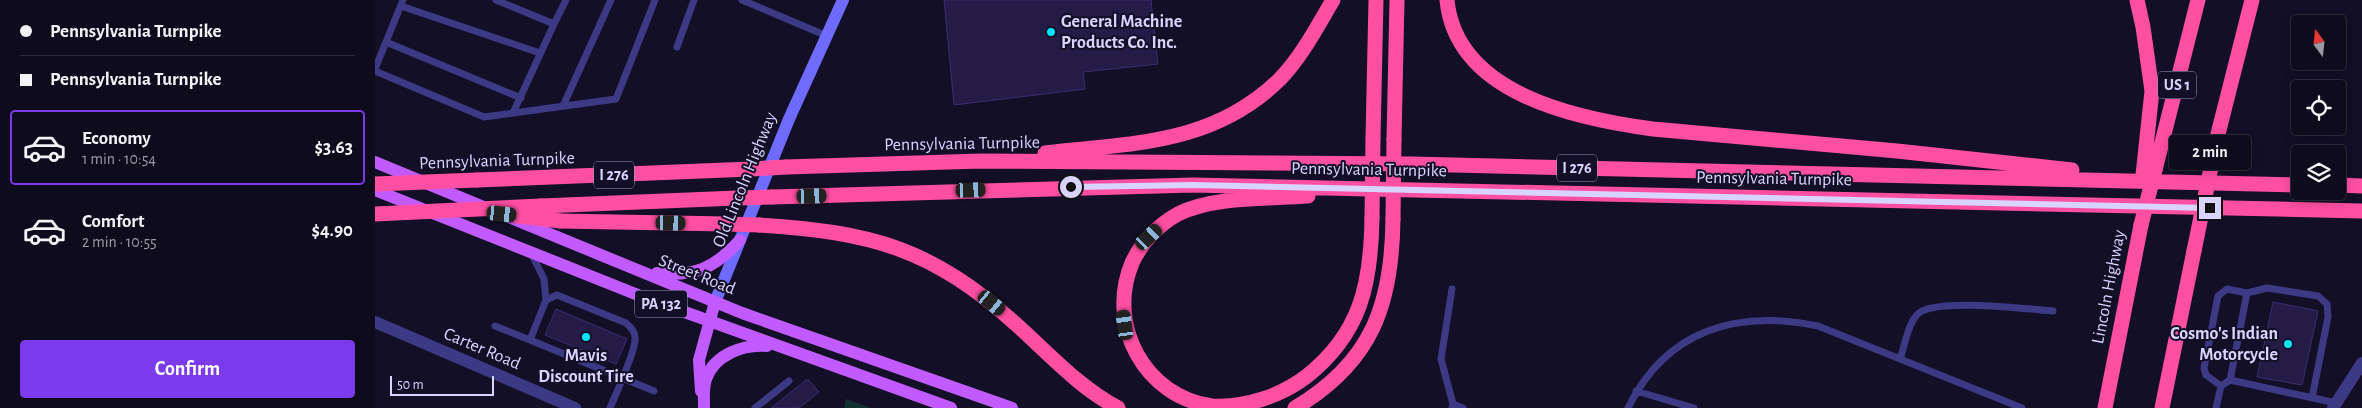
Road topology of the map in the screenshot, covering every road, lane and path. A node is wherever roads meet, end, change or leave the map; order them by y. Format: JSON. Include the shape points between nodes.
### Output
{"nodes":[{"id":1,"x":496,"y":0,"type":"edge"},
{"id":2,"x":566,"y":0,"type":"edge"},
{"id":3,"x":611,"y":0,"type":"edge"},
{"id":4,"x":694,"y":0,"type":"edge"},
{"id":5,"x":743,"y":0,"type":"edge"},
{"id":6,"x":843,"y":0,"type":"edge"},
{"id":7,"x":1333,"y":0,"type":"edge"},
{"id":8,"x":1376,"y":0,"type":"edge"},
{"id":9,"x":1397,"y":0,"type":"edge"},
{"id":10,"x":1447,"y":0,"type":"edge"},
{"id":11,"x":2137,"y":0,"type":"edge"},
{"id":12,"x":2198,"y":0,"type":"edge"},
{"id":13,"x":2252,"y":0,"type":"edge"},
{"id":14,"x":653,"y":1,"type":"edge"},
{"id":15,"x":402,"y":3,"type":"edge"},
{"id":16,"x":554,"y":24,"type":"junction"},
{"id":17,"x":827,"y":36,"type":"junction"},
{"id":18,"x":386,"y":42,"type":"junction"},
{"id":19,"x":677,"y":47,"type":"dead end"},
{"id":20,"x":540,"y":53,"type":"junction"},
{"id":21,"x":375,"y":70,"type":"edge"},
{"id":22,"x":521,"y":98,"type":"junction"},
{"id":23,"x":563,"y":106,"type":"junction"},
{"id":24,"x":513,"y":113,"type":"junction"},
{"id":25,"x":981,"y":160,"type":"junction"},
{"id":26,"x":375,"y":162,"type":"edge"},
{"id":27,"x":2149,"y":172,"type":"junction"},
{"id":28,"x":2173,"y":182,"type":"junction"},
{"id":29,"x":375,"y":184,"type":"edge"},
{"id":30,"x":2291,"y":184,"type":"edge"},
{"id":31,"x":2346,"y":185,"type":"edge"},
{"id":32,"x":2362,"y":186,"type":"edge"},
{"id":33,"x":1400,"y":189,"type":"junction"},
{"id":34,"x":375,"y":190,"type":"edge"},
{"id":35,"x":464,"y":210,"type":"junction"},
{"id":36,"x":2362,"y":211,"type":"edge"},
{"id":37,"x":375,"y":214,"type":"edge"},
{"id":38,"x":740,"y":240,"type":"junction"},
{"id":39,"x":529,"y":250,"type":"junction"},
{"id":40,"x":633,"y":268,"type":"junction"},
{"id":41,"x":1452,"y":289,"type":"dead end"},
{"id":42,"x":2247,"y":293,"type":"junction"},
{"id":43,"x":546,"y":300,"type":"junction"},
{"id":44,"x":715,"y":302,"type":"junction"},
{"id":45,"x":2053,"y":311,"type":"dead end"},
{"id":46,"x":375,"y":322,"type":"edge"},
{"id":47,"x":708,"y":322,"type":"junction"},
{"id":48,"x":495,"y":326,"type":"dead end"},
{"id":49,"x":530,"y":340,"type":"junction"},
{"id":50,"x":775,"y":346,"type":"junction"},
{"id":51,"x":1900,"y":359,"type":"junction"},
{"id":52,"x":2362,"y":363,"type":"edge"},
{"id":53,"x":621,"y":378,"type":"junction"},
{"id":54,"x":789,"y":380,"type":"dead end"},
{"id":55,"x":2230,"y":380,"type":"junction"},
{"id":56,"x":2221,"y":386,"type":"junction"},
{"id":57,"x":654,"y":391,"type":"dead end"},
{"id":58,"x":1636,"y":391,"type":"junction"},
{"id":59,"x":2313,"y":398,"type":"junction"},
{"id":60,"x":1453,"y":406,"type":"edge"},
{"id":61,"x":2334,"y":406,"type":"edge"},
{"id":62,"x":704,"y":407,"type":"edge"},
{"id":63,"x":575,"y":408,"type":"edge"},
{"id":64,"x":610,"y":408,"type":"edge"},
{"id":65,"x":755,"y":408,"type":"edge"},
{"id":66,"x":951,"y":408,"type":"edge"},
{"id":67,"x":1011,"y":408,"type":"edge"},
{"id":68,"x":1117,"y":408,"type":"edge"},
{"id":69,"x":1295,"y":408,"type":"edge"},
{"id":70,"x":1463,"y":408,"type":"edge"},
{"id":71,"x":1628,"y":408,"type":"edge"},
{"id":72,"x":1695,"y":408,"type":"edge"},
{"id":73,"x":2022,"y":408,"type":"edge"},
{"id":74,"x":2105,"y":408,"type":"edge"},
{"id":75,"x":2162,"y":408,"type":"edge"},
{"id":76,"x":2216,"y":408,"type":"edge"}],
"edges":[{"from":1,"to":16,"type":"lane"},
{"from":2,"to":16,"type":"lane"},
{"from":3,"to":23,"type":"lane"},
{"from":4,"to":19,"type":"lane"},
{"from":5,"to":17,"type":"lane"},
{"from":6,"to":17,"type":"main road","name":"Old Lincoln Highway"},
{"from":7,"to":25,"type":"highway","via":[[1305,48],[1280,78],[1249,104],[1215,124],[1158,140]]},
{"from":8,"to":33,"type":"highway","bridge":true,"via":[[1373,138],[1372,218],[1370,271],[1352,324],[1330,356],[1301,381],[1237,407],[1213,407],[1189,401],[1157,380],[1140,361],[1125,325],[1125,285],[1141,248],[1167,221],[1189,210],[1213,204]]},
{"from":9,"to":69,"type":"highway","bridge":true,"via":[[1391,274],[1370,334],[1345,369],[1313,398]]},
{"from":10,"to":28,"type":"highway","via":[[1460,40],[1486,71],[1521,94],[1566,112],[1653,128]]},
{"from":11,"to":27,"type":"highway","via":[[2152,91]]},
{"from":12,"to":27,"type":"highway","name":"Lincoln Highway","number":"US 1"},
{"from":13,"to":75,"type":"highway","bridge":true,"via":[[2217,138]]},
{"from":14,"to":23,"type":"lane","via":[[615,99]]},
{"from":15,"to":18,"type":"lane"},
{"from":15,"to":20,"type":"lane"},
{"from":16,"to":20,"type":"lane"},
{"from":17,"to":38,"type":"main road","name":"Old Lincoln Highway"},
{"from":18,"to":21,"type":"lane"},
{"from":18,"to":22,"type":"lane"},
{"from":20,"to":22,"type":"lane"},
{"from":21,"to":24,"type":"lane","via":[[485,117]]},
{"from":22,"to":24,"type":"lane"},
{"from":23,"to":24,"type":"lane"},
{"from":25,"to":28,"type":"highway","name":"Pennsylvania Turnpike","number":"I 276","via":[[1412,164]]},
{"from":25,"to":29,"type":"highway","name":"Pennsylvania Turnpike","number":"I 276","bridge":true},
{"from":26,"to":40,"type":"main road","name":"Street Road","number":"PA 132"},
{"from":27,"to":74,"type":"highway","name":"Lincoln Highway","number":"US 1","bridge":true},
{"from":28,"to":30,"type":"highway","name":"Pennsylvania Turnpike","number":"I 276"},
{"from":31,"to":32,"type":"highway"},
{"from":33,"to":35,"type":"highway","name":"Pennsylvania Turnpike","number":"I 276","bridge":true,"via":[[1193,185],[737,198]]},
{"from":33,"to":36,"type":"highway","name":"Pennsylvania Turnpike","number":"I 276"},
{"from":34,"to":39,"type":"main road","number":"PA 132"},
{"from":35,"to":37,"type":"highway","name":"Pennsylvania Turnpike","number":"I 276","bridge":true},
{"from":35,"to":68,"type":"highway","bridge":true,"via":[[560,221],[759,225],[847,233],[895,246],[941,267],[981,294],[1082,383]]},
{"from":38,"to":40,"type":"main road","via":[[725,257],[695,272],[673,275]]},
{"from":38,"to":44,"type":"main road","name":"Old Lincoln Highway"},
{"from":39,"to":43,"type":"lane","via":[[544,279]]},
{"from":39,"to":47,"type":"main road","number":"PA 132"},
{"from":40,"to":44,"type":"main road","name":"Street Road","number":"PA 132"},
{"from":41,"to":60,"type":"lane","via":[[1441,359]]},
{"from":42,"to":55,"type":"lane"},
{"from":42,"to":56,"type":"lane","via":[[2227,289],[2218,296],[2204,368],[2206,375]]},
{"from":42,"to":59,"type":"lane","via":[[2267,288],[2318,296],[2327,304],[2328,317]]},
{"from":43,"to":49,"type":"lane"},
{"from":43,"to":53,"type":"lane","via":[[557,295],[626,324],[634,332],[635,341]]},
{"from":44,"to":47,"type":"main road","name":"Old Lincoln Highway"},
{"from":44,"to":67,"type":"main road","name":"Street Road","number":"PA 132"},
{"from":45,"to":51,"type":"lane","via":[[1955,305],[1930,308],[1919,313],[1912,322]]},
{"from":46,"to":63,"type":"street","name":"Carter Road"},
{"from":47,"to":50,"type":"main road","number":"PA 132"},
{"from":47,"to":62,"type":"main road","name":"Old Lincoln Highway","via":[[698,372]]},
{"from":48,"to":49,"type":"lane"},
{"from":49,"to":53,"type":"lane"},
{"from":50,"to":62,"type":"main road","via":[[741,348],[718,361],[705,381]]},
{"from":50,"to":66,"type":"main road","number":"PA 132"},
{"from":51,"to":58,"type":"lane","via":[[1817,326],[1790,320],[1754,319],[1719,327],[1684,342],[1649,372]]},
{"from":51,"to":73,"type":"lane"},
{"from":52,"to":61,"type":"street"},
{"from":53,"to":57,"type":"lane"},
{"from":53,"to":64,"type":"lane"},
{"from":54,"to":65,"type":"lane"},
{"from":55,"to":56,"type":"lane"},
{"from":55,"to":59,"type":"lane"},
{"from":56,"to":76,"type":"lane"},
{"from":58,"to":71,"type":"lane"},
{"from":58,"to":72,"type":"lane"},
{"from":59,"to":61,"type":"lane"},
{"from":60,"to":70,"type":"lane"}]}
